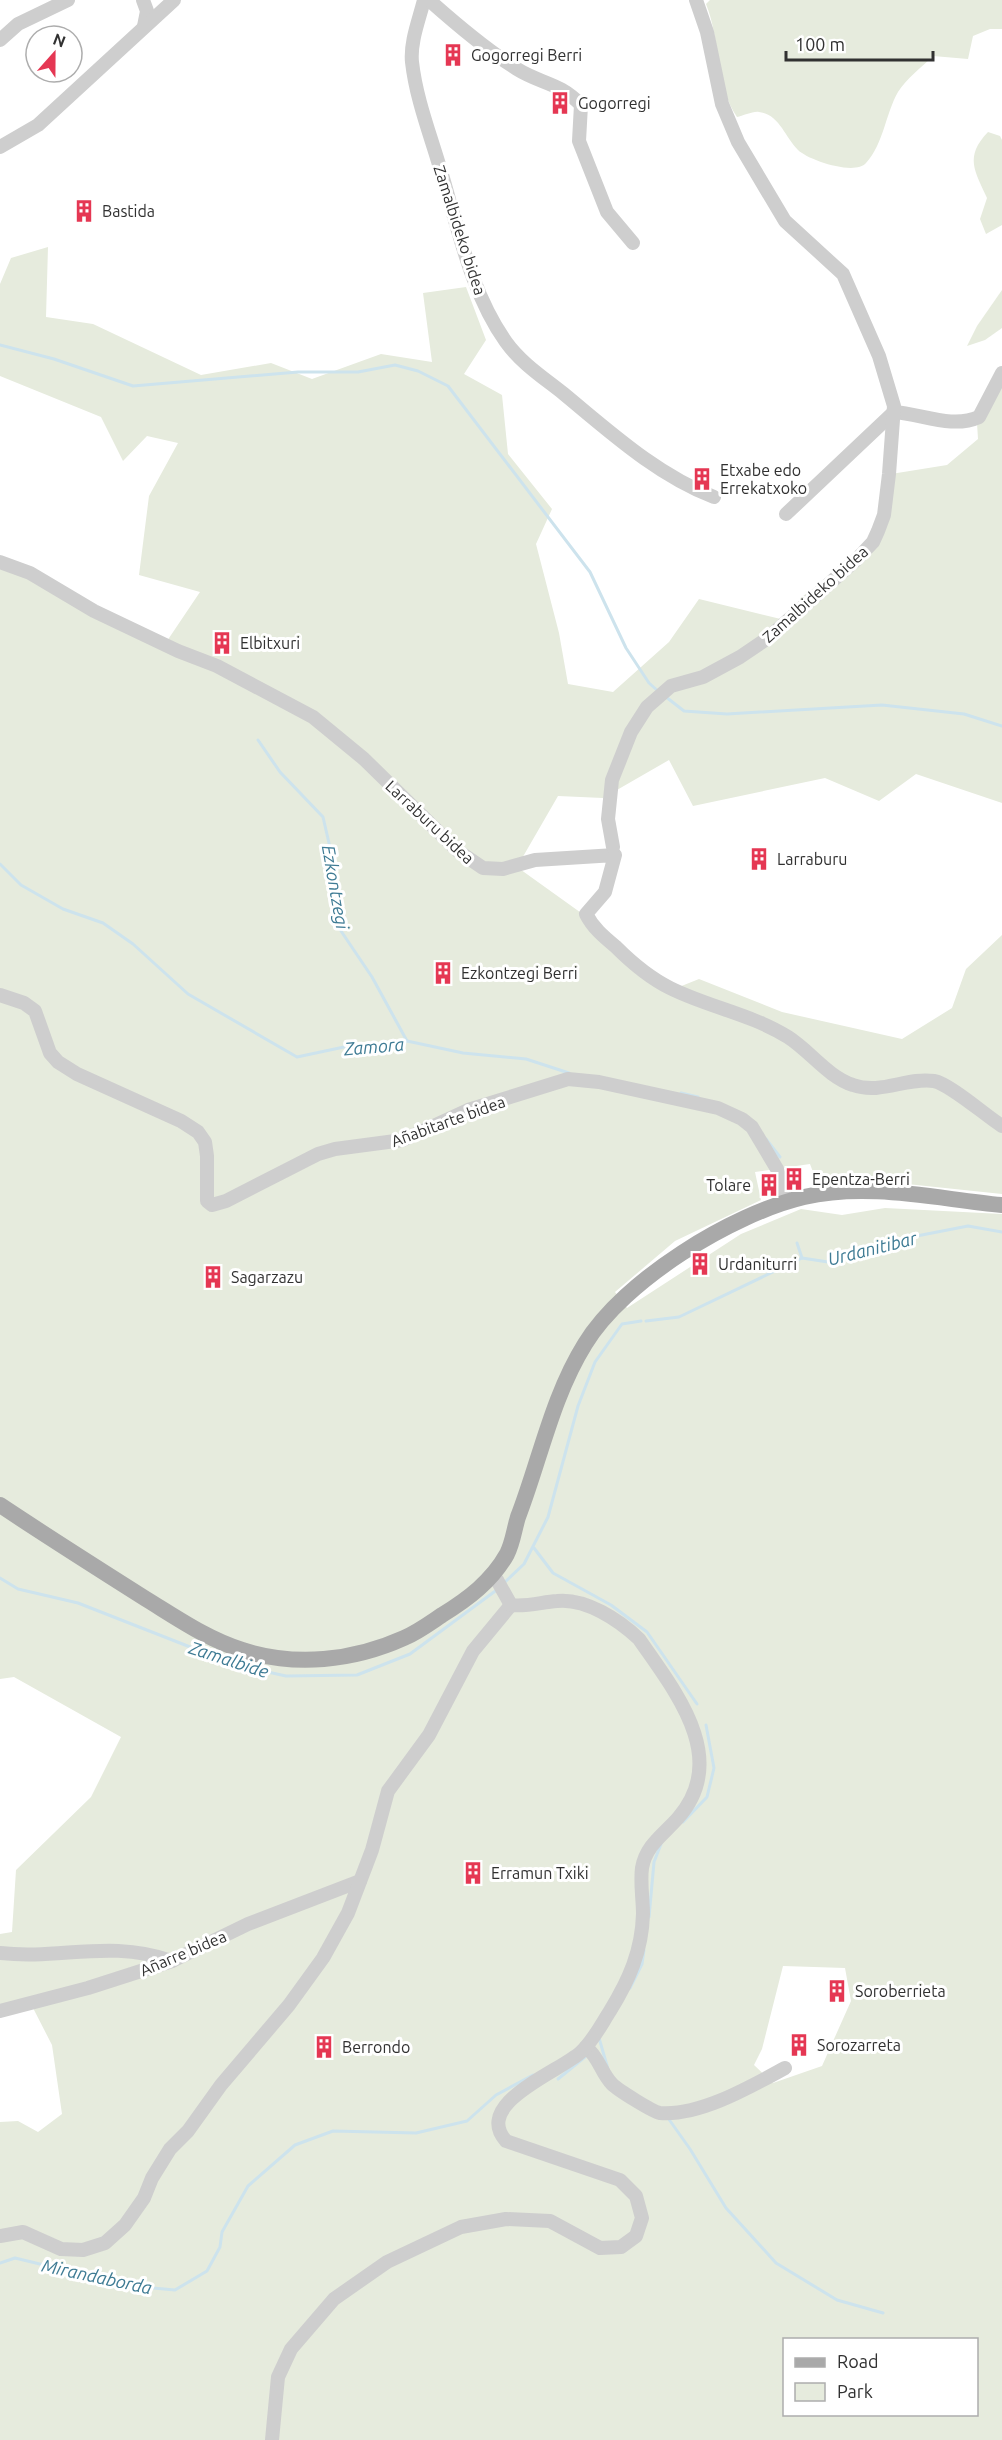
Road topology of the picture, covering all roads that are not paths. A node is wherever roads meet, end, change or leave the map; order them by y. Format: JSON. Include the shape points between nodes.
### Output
{"nodes":[{"id":1,"x":68,"y":0,"type":"edge"},
{"id":2,"x":144,"y":0,"type":"edge"},
{"id":3,"x":424,"y":0,"type":"edge"},
{"id":4,"x":429,"y":0,"type":"edge"},
{"id":5,"x":696,"y":0,"type":"edge"},
{"id":6,"x":167,"y":2,"type":"edge"},
{"id":7,"x":144,"y":26,"type":"junction"},
{"id":8,"x":0,"y":40,"type":"edge"},
{"id":9,"x":0,"y":147,"type":"edge"},
{"id":10,"x":633,"y":243,"type":"dead end"},
{"id":11,"x":1002,"y":373,"type":"edge"},
{"id":12,"x":894,"y":412,"type":"junction"},
{"id":13,"x":714,"y":497,"type":"dead end"},
{"id":14,"x":786,"y":514,"type":"dead end"},
{"id":15,"x":0,"y":562,"type":"edge"},
{"id":16,"x":613,"y":847,"type":"dead end"},
{"id":17,"x":0,"y":995,"type":"edge"},
{"id":18,"x":1002,"y":1126,"type":"edge"},
{"id":19,"x":786,"y":1202,"type":"junction"},
{"id":20,"x":1002,"y":1205,"type":"edge"},
{"id":21,"x":0,"y":1505,"type":"edge"},
{"id":22,"x":491,"y":1580,"type":"junction"},
{"id":23,"x":509,"y":1602,"type":"junction"},
{"id":24,"x":360,"y":1881,"type":"junction"},
{"id":25,"x":0,"y":1953,"type":"edge"},
{"id":26,"x":172,"y":1961,"type":"junction"},
{"id":27,"x":0,"y":2011,"type":"edge"},
{"id":28,"x":586,"y":2046,"type":"junction"},
{"id":29,"x":785,"y":2068,"type":"dead end"},
{"id":30,"x":0,"y":2236,"type":"edge"},
{"id":31,"x":272,"y":2440,"type":"edge"}],
"edges":[{"from":1,"to":8,"type":"street","via":[[18,24]]},
{"from":2,"to":6,"type":"street"},
{"from":2,"to":7,"type":"street"},
{"from":3,"to":13,"type":"street","name":"Zamalbideko bidea","via":[[412,46],[412,63],[474,281],[491,317],[527,364],[614,435],[684,485]]},
{"from":4,"to":10,"type":"street","via":[[511,65],[562,87],[580,105],[579,141],[608,212]]},
{"from":5,"to":12,"type":"street","name":"Zamalbideko bidea","via":[[728,122],[785,220],[843,274],[879,356]]},
{"from":6,"to":7,"type":"street"},
{"from":7,"to":9,"type":"street","via":[[38,125]]},
{"from":11,"to":12,"type":"street","via":[[979,417],[972,420],[939,420]]},
{"from":12,"to":14,"type":"street"},
{"from":12,"to":16,"type":"street","name":"Zamalbideko bidea","via":[[884,514],[873,542],[768,638],[703,677],[671,687],[647,707],[631,732],[612,780],[608,819]]},
{"from":15,"to":18,"type":"street","name":"Larraburu bidea","via":[[30,573],[94,611],[217,666],[313,717],[364,759],[458,851],[483,868],[494,870],[535,860],[615,855],[605,892],[586,914],[595,929],[643,971],[672,989],[782,1033],[838,1078],[853,1085],[880,1089],[932,1081],[947,1087]]},
{"from":17,"to":19,"type":"street","name":"Añabitarte bidea","via":[[35,1011],[50,1053],[58,1062],[198,1132],[205,1142],[207,1201],[212,1205],[318,1154],[403,1140],[468,1110],[568,1079],[718,1108],[742,1119],[752,1127],[777,1169]]},
{"from":19,"to":20,"type":"main road","via":[[834,1192],[868,1191]]},
{"from":19,"to":22,"type":"main road","via":[[659,1266],[586,1341],[560,1394],[506,1555]]},
{"from":21,"to":22,"type":"main road","via":[[193,1628],[216,1641],[250,1652],[304,1660],[352,1656],[407,1637],[454,1609]]},
{"from":22,"to":23,"type":"street"},
{"from":23,"to":24,"type":"street","via":[[473,1651],[434,1727],[388,1791]]},
{"from":23,"to":28,"type":"street","via":[[572,1600],[629,1629],[688,1713],[700,1755],[696,1789],[678,1818],[651,1845],[642,1868],[641,1946],[631,1975]]},
{"from":24,"to":26,"type":"street","name":"Añarre bidea","via":[[268,1916]]},
{"from":24,"to":30,"type":"street","via":[[348,1913],[323,1958],[188,2132],[170,2149],[125,2225],[105,2243],[83,2250],[61,2249],[23,2232]]},
{"from":25,"to":26,"type":"street","via":[[120,1949]]},
{"from":26,"to":27,"type":"street","name":"Añarre bidea"},
{"from":28,"to":29,"type":"street","via":[[595,2053],[612,2084],[657,2113],[678,2112],[722,2100]]},
{"from":28,"to":31,"type":"street","via":[[557,2070],[508,2100],[499,2120],[501,2135],[506,2141],[620,2180],[636,2196],[642,2218],[636,2236],[621,2247],[600,2248],[550,2221],[506,2219],[461,2227],[387,2262],[334,2299],[291,2349],[278,2377]]}]}
